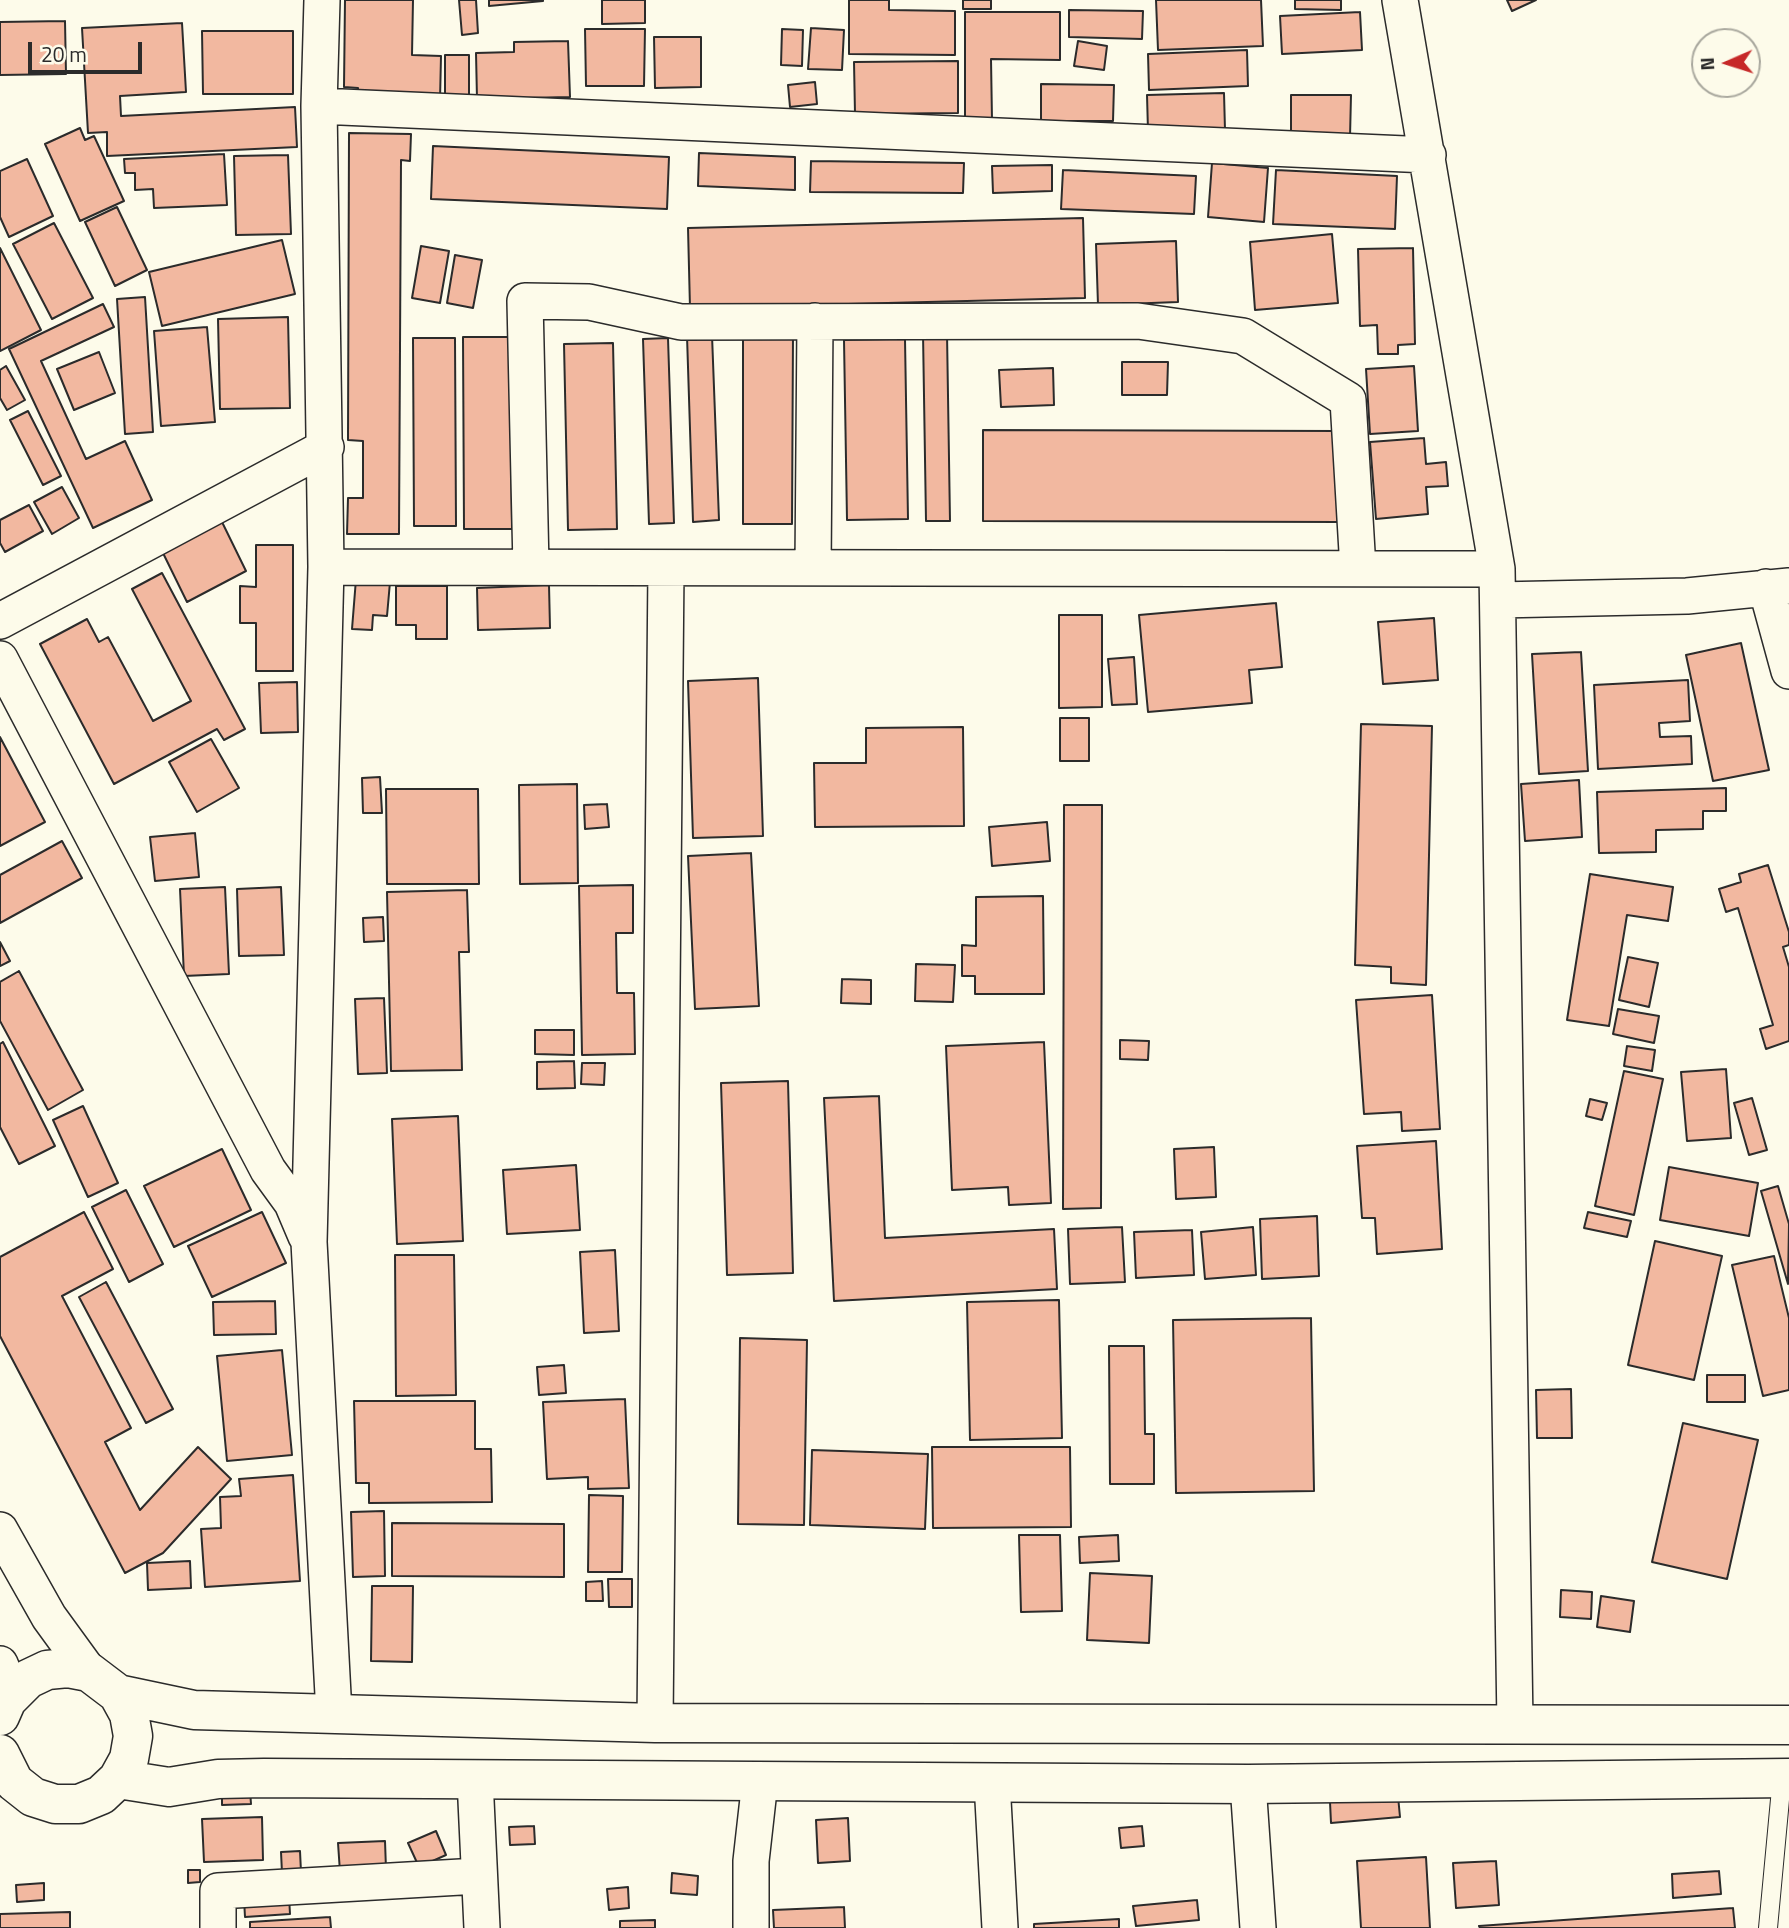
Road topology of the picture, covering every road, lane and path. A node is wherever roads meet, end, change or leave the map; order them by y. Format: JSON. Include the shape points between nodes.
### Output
{"nodes":[{"id":1,"x":322,"y":0,"type":"edge"},
{"id":2,"x":1400,"y":0,"type":"edge"},
{"id":3,"x":319,"y":106,"type":"junction"},
{"id":4,"x":1428,"y":155,"type":"junction"},
{"id":5,"x":815,"y":321,"type":"junction"},
{"id":6,"x":326,"y":447,"type":"junction"},
{"id":7,"x":327,"y":567,"type":"junction"},
{"id":8,"x":531,"y":567,"type":"junction"},
{"id":9,"x":667,"y":568,"type":"junction"},
{"id":10,"x":813,"y":568,"type":"junction"},
{"id":11,"x":1358,"y":569,"type":"junction"},
{"id":12,"x":1498,"y":585,"type":"junction"},
{"id":13,"x":1777,"y":587,"type":"edge"},
{"id":14,"x":0,"y":621,"type":"edge"},
{"id":15,"x":0,"y":659,"type":"edge"},
{"id":16,"x":1789,"y":671,"type":"edge"},
{"id":17,"x":309,"y":1242,"type":"junction"},
{"id":18,"x":0,"y":1530,"type":"edge"},
{"id":19,"x":104,"y":1683,"type":"junction"},
{"id":20,"x":4,"y":1695,"type":"edge"},
{"id":21,"x":334,"y":1714,"type":"junction"},
{"id":22,"x":655,"y":1723,"type":"junction"},
{"id":23,"x":1515,"y":1724,"type":"junction"},
{"id":24,"x":1789,"y":1725,"type":"edge"},
{"id":25,"x":5,"y":1773,"type":"edge"},
{"id":26,"x":1786,"y":1778,"type":"edge"},
{"id":27,"x":118,"y":1779,"type":"junction"},
{"id":28,"x":475,"y":1779,"type":"junction"},
{"id":29,"x":760,"y":1781,"type":"junction"},
{"id":30,"x":992,"y":1782,"type":"junction"},
{"id":31,"x":1248,"y":1784,"type":"junction"},
{"id":32,"x":478,"y":1876,"type":"junction"},
{"id":33,"x":218,"y":1928,"type":"edge"},
{"id":34,"x":482,"y":1928,"type":"edge"},
{"id":35,"x":751,"y":1928,"type":"edge"},
{"id":36,"x":1000,"y":1928,"type":"edge"},
{"id":37,"x":1258,"y":1928,"type":"edge"},
{"id":38,"x":1768,"y":1928,"type":"edge"}],
"edges":[{"from":1,"to":3,"type":"street"},
{"from":2,"to":4,"type":"street"},
{"from":3,"to":4,"type":"street"},
{"from":3,"to":6,"type":"street"},
{"from":4,"to":12,"type":"street"},
{"from":5,"to":8,"type":"street","via":[[681,322],[589,302],[525,301]]},
{"from":5,"to":10,"type":"street"},
{"from":5,"to":11,"type":"street","via":[[1138,321],[1243,336],[1348,400]]},
{"from":6,"to":7,"type":"street"},
{"from":6,"to":14,"type":"street"},
{"from":7,"to":8,"type":"street"},
{"from":7,"to":17,"type":"street"},
{"from":8,"to":9,"type":"street"},
{"from":9,"to":10,"type":"street"},
{"from":9,"to":22,"type":"street"},
{"from":10,"to":11,"type":"street"},
{"from":11,"to":12,"type":"street"},
{"from":12,"to":13,"type":"street","via":[[1687,596]]},
{"from":12,"to":23,"type":"street"},
{"from":13,"to":16,"type":"street"},
{"from":15,"to":17,"type":"street"},
{"from":17,"to":21,"type":"street"},
{"from":18,"to":19,"type":"street","via":[[49,1617]]},
{"from":19,"to":20,"type":"highway","via":[[68,1668],[47,1670]]},
{"from":19,"to":21,"type":"highway","via":[[194,1710]]},
{"from":19,"to":27,"type":"highway","via":[[129,1714],[133,1736],[129,1759]]},
{"from":21,"to":22,"type":"highway"},
{"from":22,"to":23,"type":"highway"},
{"from":23,"to":24,"type":"highway"},
{"from":25,"to":27,"type":"highway","via":[[33,1797],[55,1804],[79,1804],[101,1795]]},
{"from":26,"to":31,"type":"highway"},
{"from":26,"to":38,"type":"lane"},
{"from":27,"to":28,"type":"highway","via":[[169,1787],[229,1779]]},
{"from":28,"to":29,"type":"highway"},
{"from":28,"to":32,"type":"street"},
{"from":29,"to":30,"type":"highway"},
{"from":29,"to":35,"type":"street","via":[[751,1861]]},
{"from":30,"to":31,"type":"highway"},
{"from":30,"to":36,"type":"street"},
{"from":31,"to":37,"type":"street"},
{"from":32,"to":33,"type":"street","via":[[218,1891]]},
{"from":32,"to":34,"type":"street"}]}
